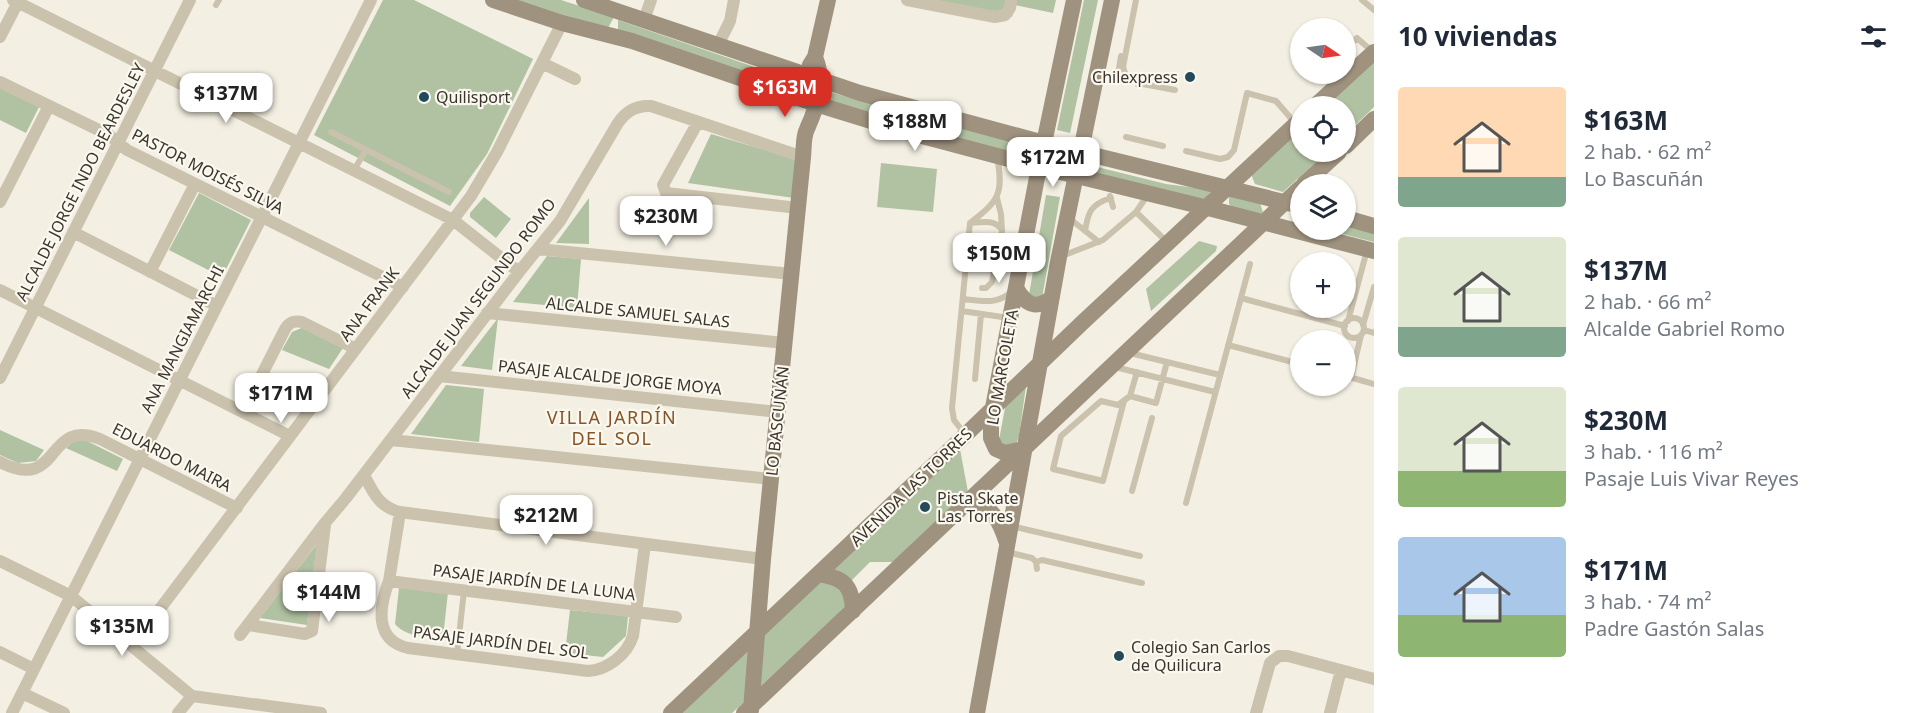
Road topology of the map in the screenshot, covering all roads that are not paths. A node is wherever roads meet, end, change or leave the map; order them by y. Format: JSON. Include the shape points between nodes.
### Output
{"nodes":[{"id":1,"x":190,"y":0,"type":"edge"},
{"id":2,"x":370,"y":0,"type":"edge"},
{"id":3,"x":493,"y":0,"type":"edge"},
{"id":4,"x":584,"y":0,"type":"edge"},
{"id":5,"x":651,"y":0,"type":"edge"},
{"id":6,"x":734,"y":0,"type":"edge"},
{"id":7,"x":828,"y":0,"type":"edge"},
{"id":8,"x":907,"y":0,"type":"edge"},
{"id":9,"x":1011,"y":0,"type":"edge"},
{"id":10,"x":1074,"y":0,"type":"edge"},
{"id":11,"x":1112,"y":0,"type":"edge"},
{"id":12,"x":1136,"y":0,"type":"edge"},
{"id":13,"x":1362,"y":0,"type":"edge"},
{"id":14,"x":15,"y":1,"type":"edge"},
{"id":15,"x":1374,"y":10,"type":"edge"},
{"id":16,"x":644,"y":20,"type":"junction"},
{"id":17,"x":562,"y":23,"type":"junction"},
{"id":18,"x":0,"y":37,"type":"edge"},
{"id":19,"x":1356,"y":39,"type":"edge"},
{"id":20,"x":718,"y":45,"type":"junction"},
{"id":21,"x":1374,"y":52,"type":"edge"},
{"id":22,"x":542,"y":63,"type":"junction"},
{"id":23,"x":154,"y":71,"type":"junction"},
{"id":24,"x":575,"y":79,"type":"dead end"},
{"id":25,"x":814,"y":79,"type":"junction"},
{"id":26,"x":1117,"y":80,"type":"dead end"},
{"id":27,"x":0,"y":82,"type":"edge"},
{"id":28,"x":1175,"y":90,"type":"dead end"},
{"id":29,"x":1326,"y":96,"type":"edge"},
{"id":30,"x":809,"y":102,"type":"junction"},
{"id":31,"x":49,"y":106,"type":"junction"},
{"id":32,"x":1290,"y":114,"type":"edge"},
{"id":33,"x":1374,"y":119,"type":"edge"},
{"id":34,"x":698,"y":122,"type":"junction"},
{"id":35,"x":1290,"y":130,"type":"edge"},
{"id":36,"x":331,"y":132,"type":"dead end"},
{"id":37,"x":1356,"y":136,"type":"edge"},
{"id":38,"x":1126,"y":137,"type":"dead end"},
{"id":39,"x":118,"y":143,"type":"junction"},
{"id":40,"x":299,"y":143,"type":"junction"},
{"id":41,"x":1044,"y":143,"type":"junction"},
{"id":42,"x":1162,"y":146,"type":"dead end"},
{"id":43,"x":366,"y":150,"type":"junction"},
{"id":44,"x":1186,"y":151,"type":"dead end"},
{"id":45,"x":1080,"y":152,"type":"junction"},
{"id":46,"x":997,"y":156,"type":"junction"},
{"id":47,"x":803,"y":157,"type":"junction"},
{"id":48,"x":1328,"y":162,"type":"edge"},
{"id":49,"x":1039,"y":167,"type":"junction"},
{"id":50,"x":354,"y":171,"type":"junction"},
{"id":51,"x":1315,"y":174,"type":"edge"},
{"id":52,"x":1075,"y":175,"type":"junction"},
{"id":53,"x":195,"y":184,"type":"junction"},
{"id":54,"x":1229,"y":188,"type":"junction"},
{"id":55,"x":1109,"y":191,"type":"junction"},
{"id":56,"x":449,"y":192,"type":"dead end"},
{"id":57,"x":1149,"y":193,"type":"junction"},
{"id":58,"x":997,"y":197,"type":"junction"},
{"id":59,"x":0,"y":202,"type":"edge"},
{"id":60,"x":1290,"y":203,"type":"edge"},
{"id":61,"x":1290,"y":206,"type":"edge"},
{"id":62,"x":1113,"y":207,"type":"dead end"},
{"id":63,"x":798,"y":208,"type":"junction"},
{"id":64,"x":1208,"y":208,"type":"junction"},
{"id":65,"x":1136,"y":212,"type":"junction"},
{"id":66,"x":262,"y":217,"type":"junction"},
{"id":67,"x":1067,"y":217,"type":"junction"},
{"id":68,"x":453,"y":220,"type":"junction"},
{"id":69,"x":1356,"y":221,"type":"edge"},
{"id":70,"x":1264,"y":222,"type":"junction"},
{"id":71,"x":970,"y":223,"type":"junction"},
{"id":72,"x":1374,"y":226,"type":"edge"},
{"id":73,"x":1002,"y":231,"type":"junction"},
{"id":74,"x":1084,"y":231,"type":"junction"},
{"id":75,"x":73,"y":232,"type":"junction"},
{"id":76,"x":1099,"y":242,"type":"junction"},
{"id":77,"x":1169,"y":244,"type":"junction"},
{"id":78,"x":538,"y":249,"type":"junction"},
{"id":79,"x":1371,"y":250,"type":"edge"},
{"id":80,"x":1059,"y":257,"type":"junction"},
{"id":81,"x":1250,"y":264,"type":"dead end"},
{"id":82,"x":150,"y":272,"type":"junction"},
{"id":83,"x":519,"y":272,"type":"junction"},
{"id":84,"x":792,"y":274,"type":"junction"},
{"id":85,"x":403,"y":287,"type":"junction"},
{"id":86,"x":1374,"y":287,"type":"edge"},
{"id":87,"x":982,"y":288,"type":"dead end"},
{"id":88,"x":1016,"y":288,"type":"junction"},
{"id":89,"x":0,"y":290,"type":"edge"},
{"id":90,"x":1240,"y":298,"type":"junction"},
{"id":91,"x":963,"y":299,"type":"junction"},
{"id":92,"x":1051,"y":304,"type":"junction"},
{"id":93,"x":217,"y":306,"type":"junction"},
{"id":94,"x":35,"y":308,"type":"junction"},
{"id":95,"x":962,"y":310,"type":"junction"},
{"id":96,"x":487,"y":313,"type":"junction"},
{"id":97,"x":981,"y":314,"type":"junction"},
{"id":98,"x":1010,"y":318,"type":"junction"},
{"id":99,"x":1083,"y":322,"type":"junction"},
{"id":100,"x":1346,"y":325,"type":"junction"},
{"id":101,"x":1345,"y":330,"type":"edge"},
{"id":102,"x":1363,"y":330,"type":"junction"},
{"id":103,"x":1374,"y":333,"type":"edge"},
{"id":104,"x":785,"y":343,"type":"junction"},
{"id":105,"x":1228,"y":345,"type":"junction"},
{"id":106,"x":356,"y":349,"type":"junction"},
{"id":107,"x":1127,"y":352,"type":"junction"},
{"id":108,"x":1356,"y":352,"type":"edge"},
{"id":109,"x":1290,"y":361,"type":"edge"},
{"id":110,"x":1167,"y":362,"type":"junction"},
{"id":111,"x":1039,"y":363,"type":"junction"},
{"id":112,"x":1112,"y":366,"type":"junction"},
{"id":113,"x":1137,"y":372,"type":"junction"},
{"id":114,"x":1220,"y":375,"type":"junction"},
{"id":115,"x":439,"y":376,"type":"junction"},
{"id":116,"x":0,"y":378,"type":"edge"},
{"id":117,"x":975,"y":379,"type":"dead end"},
{"id":118,"x":1163,"y":379,"type":"junction"},
{"id":119,"x":1356,"y":379,"type":"edge"},
{"id":120,"x":180,"y":380,"type":"junction"},
{"id":121,"x":1374,"y":384,"type":"edge"},
{"id":122,"x":1215,"y":392,"type":"junction"},
{"id":123,"x":1130,"y":396,"type":"junction"},
{"id":124,"x":1121,"y":403,"type":"junction"},
{"id":125,"x":993,"y":408,"type":"junction"},
{"id":126,"x":778,"y":411,"type":"junction"},
{"id":127,"x":243,"y":412,"type":"junction"},
{"id":128,"x":1152,"y":418,"type":"dead end"},
{"id":129,"x":966,"y":435,"type":"junction"},
{"id":130,"x":290,"y":436,"type":"junction"},
{"id":131,"x":391,"y":440,"type":"junction"},
{"id":132,"x":1024,"y":449,"type":"junction"},
{"id":133,"x":998,"y":451,"type":"junction"},
{"id":134,"x":140,"y":459,"type":"junction"},
{"id":135,"x":0,"y":462,"type":"edge"},
{"id":136,"x":1008,"y":465,"type":"junction"},
{"id":137,"x":364,"y":475,"type":"junction"},
{"id":138,"x":771,"y":479,"type":"junction"},
{"id":139,"x":1132,"y":490,"type":"dead end"},
{"id":140,"x":1016,"y":496,"type":"junction"},
{"id":141,"x":967,"y":503,"type":"junction"},
{"id":142,"x":1186,"y":503,"type":"dead end"},
{"id":143,"x":237,"y":508,"type":"junction"},
{"id":144,"x":400,"y":512,"type":"junction"},
{"id":145,"x":325,"y":523,"type":"junction"},
{"id":146,"x":1011,"y":526,"type":"junction"},
{"id":147,"x":645,"y":544,"type":"junction"},
{"id":148,"x":1007,"y":548,"type":"junction"},
{"id":149,"x":1140,"y":556,"type":"dead end"},
{"id":150,"x":763,"y":559,"type":"junction"},
{"id":151,"x":0,"y":561,"type":"edge"},
{"id":152,"x":819,"y":574,"type":"junction"},
{"id":153,"x":389,"y":581,"type":"junction"},
{"id":154,"x":1142,"y":583,"type":"dead end"},
{"id":155,"x":464,"y":590,"type":"junction"},
{"id":156,"x":71,"y":596,"type":"junction"},
{"id":157,"x":853,"y":611,"type":"junction"},
{"id":158,"x":637,"y":612,"type":"junction"},
{"id":159,"x":676,"y":617,"type":"dead end"},
{"id":160,"x":756,"y":634,"type":"junction"},
{"id":161,"x":132,"y":646,"type":"junction"},
{"id":162,"x":0,"y":652,"type":"edge"},
{"id":163,"x":457,"y":654,"type":"junction"},
{"id":164,"x":34,"y":669,"type":"junction"},
{"id":165,"x":1341,"y":670,"type":"junction"},
{"id":166,"x":1374,"y":679,"type":"edge"},
{"id":167,"x":22,"y":693,"type":"junction"},
{"id":168,"x":192,"y":696,"type":"junction"},
{"id":169,"x":749,"y":711,"type":"edge"},
{"id":170,"x":12,"y":713,"type":"edge"},
{"id":171,"x":64,"y":713,"type":"edge"},
{"id":172,"x":178,"y":713,"type":"edge"},
{"id":173,"x":321,"y":713,"type":"edge"},
{"id":174,"x":671,"y":713,"type":"edge"},
{"id":175,"x":977,"y":713,"type":"edge"},
{"id":176,"x":1256,"y":713,"type":"edge"},
{"id":177,"x":1330,"y":713,"type":"edge"}],
"edges":[{"from":1,"to":23,"type":"street","name":"ALCALDE JORGE INDO BEARDESLEY"},
{"from":2,"to":40,"type":"street","name":"ANA MANGIAMARCHI"},
{"from":3,"to":17,"type":"main road"},
{"from":4,"to":16,"type":"main road"},
{"from":5,"to":16,"type":"street"},
{"from":6,"to":20,"type":"street","via":[[730,21]]},
{"from":7,"to":25,"type":"main road","name":"LO BASCUÑÁN"},
{"from":8,"to":9,"type":"street","via":[[995,17],[1005,15]]},
{"from":10,"to":41,"type":"main road","name":"LO MARCOLETA"},
{"from":11,"to":45,"type":"main road","name":"LO MARCOLETA"},
{"from":12,"to":26,"type":"lane"},
{"from":12,"to":28,"type":"lane","via":[[1124,67],[1139,84]]},
{"from":13,"to":15,"type":"lane"},
{"from":14,"to":18,"type":"street"},
{"from":14,"to":23,"type":"street"},
{"from":16,"to":20,"type":"main road"},
{"from":17,"to":22,"type":"street","name":"ANA FRANK"},
{"from":17,"to":30,"type":"main road","via":[[632,41]]},
{"from":19,"to":21,"type":"lane"},
{"from":20,"to":25,"type":"main road"},
{"from":21,"to":29,"type":"main road"},
{"from":22,"to":24,"type":"street"},
{"from":22,"to":68,"type":"street","name":"ANA FRANK","via":[[491,164]]},
{"from":23,"to":39,"type":"street","name":"ALCALDE JORGE INDO BEARDESLEY"},
{"from":23,"to":40,"type":"street"},
{"from":25,"to":30,"type":"main road","name":"LO BASCUÑÁN"},
{"from":25,"to":41,"type":"main road"},
{"from":27,"to":31,"type":"street","name":"PASTOR MOISÉS SILVA"},
{"from":30,"to":46,"type":"main road"},
{"from":30,"to":47,"type":"main road","name":"LO BASCUÑÁN","via":[[801,114],[806,130]]},
{"from":31,"to":39,"type":"street","name":"PASTOR MOISÉS SILVA"},
{"from":31,"to":59,"type":"street"},
{"from":32,"to":44,"type":"lane","via":[[1276,101],[1247,93],[1234,150],[1228,157],[1220,159]]},
{"from":33,"to":37,"type":"main road"},
{"from":34,"to":47,"type":"street"},
{"from":34,"to":63,"type":"street","via":[[664,191],[670,195]]},
{"from":34,"to":78,"type":"street","name":"ALCALDE JUAN SEGUNDO ROMO","via":[[651,106],[633,109],[622,117],[568,208]]},
{"from":35,"to":54,"type":"main road","name":"AVENIDA LAS TORRES"},
{"from":36,"to":43,"type":"lane"},
{"from":38,"to":42,"type":"lane"},
{"from":39,"to":53,"type":"street","name":"PASTOR MOISÉS SILVA"},
{"from":39,"to":75,"type":"street","name":"ALCALDE JORGE INDO BEARDESLEY"},
{"from":40,"to":50,"type":"street"},
{"from":40,"to":66,"type":"street","name":"ANA MANGIAMARCHI"},
{"from":41,"to":45,"type":"main road"},
{"from":41,"to":49,"type":"main road","name":"LO MARCOLETA"},
{"from":43,"to":50,"type":"lane"},
{"from":43,"to":56,"type":"lane"},
{"from":45,"to":52,"type":"main road","name":"LO MARCOLETA"},
{"from":45,"to":54,"type":"main road"},
{"from":46,"to":49,"type":"main road"},
{"from":46,"to":58,"type":"lane","via":[[1001,179]]},
{"from":47,"to":63,"type":"main road","name":"LO BASCUÑÁN"},
{"from":48,"to":51,"type":"main road"},
{"from":49,"to":52,"type":"main road"},
{"from":49,"to":88,"type":"main road","name":"LO MARCOLETA"},
{"from":50,"to":68,"type":"street"},
{"from":52,"to":55,"type":"main road"},
{"from":52,"to":67,"type":"main road","name":"LO MARCOLETA"},
{"from":53,"to":66,"type":"street","name":"PASTOR MOISÉS SILVA"},
{"from":53,"to":82,"type":"street"},
{"from":54,"to":60,"type":"main road"},
{"from":54,"to":64,"type":"main road","name":"AVENIDA LAS TORRES"},
{"from":55,"to":57,"type":"main road"},
{"from":55,"to":62,"type":"lane"},
{"from":55,"to":74,"type":"lane","via":[[1091,209]]},
{"from":57,"to":64,"type":"main road"},
{"from":57,"to":65,"type":"lane"},
{"from":58,"to":71,"type":"lane"},
{"from":58,"to":73,"type":"lane"},
{"from":61,"to":70,"type":"main road"},
{"from":63,"to":84,"type":"main road","name":"LO BASCUÑÁN"},
{"from":64,"to":70,"type":"main road"},
{"from":64,"to":77,"type":"main road","name":"AVENIDA LAS TORRES"},
{"from":65,"to":76,"type":"lane"},
{"from":65,"to":77,"type":"lane"},
{"from":66,"to":85,"type":"street","name":"PASTOR MOISÉS SILVA"},
{"from":66,"to":93,"type":"street","name":"ANA MANGIAMARCHI"},
{"from":67,"to":74,"type":"lane"},
{"from":67,"to":80,"type":"main road","name":"LO MARCOLETA"},
{"from":68,"to":83,"type":"street"},
{"from":68,"to":85,"type":"street","name":"ANA FRANK"},
{"from":69,"to":72,"type":"main road"},
{"from":70,"to":79,"type":"main road"},
{"from":70,"to":107,"type":"main road"},
{"from":71,"to":73,"type":"lane","via":[[992,223]]},
{"from":71,"to":91,"type":"lane"},
{"from":73,"to":87,"type":"lane","via":[[992,282]]},
{"from":74,"to":76,"type":"lane"},
{"from":75,"to":82,"type":"street"},
{"from":75,"to":94,"type":"street","name":"ALCALDE JORGE INDO BEARDESLEY"},
{"from":76,"to":80,"type":"lane"},
{"from":77,"to":99,"type":"main road","name":"AVENIDA LAS TORRES"},
{"from":78,"to":83,"type":"street","name":"ALCALDE JUAN SEGUNDO ROMO"},
{"from":78,"to":84,"type":"street"},
{"from":79,"to":100,"type":"lane"},
{"from":80,"to":92,"type":"main road","name":"LO MARCOLETA"},
{"from":81,"to":90,"type":"lane"},
{"from":82,"to":93,"type":"street"},
{"from":83,"to":96,"type":"street","name":"ALCALDE JUAN SEGUNDO ROMO"},
{"from":84,"to":104,"type":"main road","name":"LO BASCUÑÁN"},
{"from":85,"to":106,"type":"street","name":"ANA FRANK"},
{"from":86,"to":102,"type":"lane"},
{"from":88,"to":91,"type":"lane","via":[[992,302]]},
{"from":88,"to":92,"type":"main road","via":[[1022,298],[1032,303]]},
{"from":88,"to":98,"type":"main road","name":"LO MARCOLETA"},
{"from":89,"to":94,"type":"street"},
{"from":90,"to":100,"type":"lane"},
{"from":90,"to":105,"type":"lane"},
{"from":91,"to":95,"type":"lane"},
{"from":92,"to":99,"type":"main road","via":[[1064,321]]},
{"from":92,"to":111,"type":"main road","name":"LO MARCOLETA"},
{"from":93,"to":120,"type":"street","name":"ANA MANGIAMARCHI"},
{"from":94,"to":116,"type":"street","name":"ALCALDE JORGE INDO BEARDESLEY"},
{"from":94,"to":120,"type":"street"},
{"from":95,"to":97,"type":"lane"},
{"from":95,"to":129,"type":"lane","via":[[952,408],[954,420]]},
{"from":96,"to":104,"type":"street","name":"ALCALDE SAMUEL SALAS"},
{"from":96,"to":115,"type":"street","name":"ALCALDE JUAN SEGUNDO ROMO"},
{"from":97,"to":98,"type":"lane"},
{"from":97,"to":117,"type":"lane"},
{"from":98,"to":125,"type":"main road","name":"LO MARCOLETA"},
{"from":99,"to":111,"type":"main road","name":"AVENIDA LAS TORRES"},
{"from":100,"to":101,"type":"lane"},
{"from":100,"to":102,"type":"lane","via":[[1357,319]]},
{"from":100,"to":102,"type":"lane","via":[[1351,337],[1357,337]]},
{"from":102,"to":103,"type":"lane"},
{"from":102,"to":108,"type":"lane"},
{"from":104,"to":126,"type":"main road","name":"LO BASCUÑÁN"},
{"from":105,"to":109,"type":"lane"},
{"from":105,"to":114,"type":"lane"},
{"from":106,"to":127,"type":"street","via":[[302,322],[289,323]]},
{"from":106,"to":130,"type":"street","name":"ANA FRANK"},
{"from":107,"to":110,"type":"lane"},
{"from":107,"to":112,"type":"main road"},
{"from":110,"to":114,"type":"lane"},
{"from":110,"to":118,"type":"lane"},
{"from":111,"to":125,"type":"main road","name":"AVENIDA LAS TORRES"},
{"from":111,"to":132,"type":"main road","name":"LO MARCOLETA"},
{"from":112,"to":113,"type":"lane"},
{"from":112,"to":132,"type":"main road"},
{"from":113,"to":118,"type":"lane"},
{"from":113,"to":123,"type":"lane"},
{"from":114,"to":122,"type":"lane"},
{"from":115,"to":126,"type":"street","name":"PASAJE ALCALDE JORGE MOYA"},
{"from":115,"to":131,"type":"street","name":"ALCALDE JUAN SEGUNDO ROMO"},
{"from":118,"to":122,"type":"lane"},
{"from":118,"to":123,"type":"lane","via":[[1156,403]]},
{"from":119,"to":121,"type":"lane"},
{"from":120,"to":127,"type":"street"},
{"from":120,"to":134,"type":"street","name":"ANA MANGIAMARCHI"},
{"from":122,"to":142,"type":"lane"},
{"from":123,"to":124,"type":"lane"},
{"from":124,"to":124,"type":"lane","via":[[1101,401],[1061,436],[1053,469],[1103,481]]},
{"from":125,"to":129,"type":"main road","name":"AVENIDA LAS TORRES"},
{"from":125,"to":133,"type":"main road","name":"LO MARCOLETA","via":[[991,438]]},
{"from":126,"to":138,"type":"main road","name":"LO BASCUÑÁN"},
{"from":127,"to":130,"type":"street"},
{"from":128,"to":139,"type":"lane"},
{"from":129,"to":152,"type":"main road","name":"AVENIDA LAS TORRES"},
{"from":130,"to":143,"type":"street","name":"ANA FRANK"},
{"from":131,"to":137,"type":"street","name":"ALCALDE JUAN SEGUNDO ROMO"},
{"from":131,"to":138,"type":"street"},
{"from":132,"to":133,"type":"main road","name":"LO MARCOLETA"},
{"from":132,"to":136,"type":"main road"},
{"from":132,"to":140,"type":"main road","name":"LO MARCOLETA"},
{"from":133,"to":136,"type":"main road","name":"LO MARCOLETA"},
{"from":134,"to":135,"type":"street","name":"EDUARDO MAIRA","via":[[82,435],[63,442],[37,469],[20,471]]},
{"from":134,"to":143,"type":"street","name":"EDUARDO MAIRA"},
{"from":134,"to":156,"type":"street","name":"ANA MANGIAMARCHI"},
{"from":136,"to":140,"type":"main road","name":"LO MARCOLETA"},
{"from":136,"to":141,"type":"main road"},
{"from":137,"to":144,"type":"street","via":[[380,502]]},
{"from":137,"to":145,"type":"street","name":"ALCALDE JUAN SEGUNDO ROMO"},
{"from":138,"to":150,"type":"main road","name":"LO BASCUÑÁN"},
{"from":140,"to":146,"type":"main road","name":"LO MARCOLETA"},
{"from":141,"to":148,"type":"main road","via":[[987,508],[1001,526]]},
{"from":141,"to":157,"type":"main road"},
{"from":143,"to":161,"type":"street","name":"ANA FRANK"},
{"from":144,"to":147,"type":"street"},
{"from":144,"to":153,"type":"street","name":"PASAJE JARDÍN DEL SOL"},
{"from":145,"to":145,"type":"street","name":"ALCALDE JUAN SEGUNDO ROMO","via":[[312,631],[304,634],[244,630]]},
{"from":146,"to":148,"type":"main road","name":"LO MARCOLETA"},
{"from":146,"to":149,"type":"lane"},
{"from":147,"to":150,"type":"street"},
{"from":147,"to":158,"type":"street","name":"PASAJE JARDÍN DEL SOL"},
{"from":148,"to":154,"type":"lane","via":[[1032,558],[1036,566],[1042,560]]},
{"from":148,"to":175,"type":"main road","name":"LO MARCOLETA"},
{"from":150,"to":160,"type":"main road","name":"LO BASCUÑÁN"},
{"from":151,"to":156,"type":"street"},
{"from":152,"to":157,"type":"main road","via":[[845,583],[852,596]]},
{"from":152,"to":160,"type":"main road","name":"AVENIDA LAS TORRES"},
{"from":153,"to":155,"type":"street","name":"PASAJE JARDÍN DE LA LUNA"},
{"from":153,"to":163,"type":"street","name":"PASAJE JARDÍN DEL SOL","via":[[382,616],[389,639],[408,648]]},
{"from":155,"to":158,"type":"street","name":"PASAJE JARDÍN DE LA LUNA"},
{"from":155,"to":163,"type":"lane"},
{"from":156,"to":161,"type":"street"},
{"from":156,"to":164,"type":"street","name":"ANA MANGIAMARCHI"},
{"from":157,"to":169,"type":"main road"},
{"from":158,"to":159,"type":"street","name":"PASAJE JARDÍN DE LA LUNA"},
{"from":158,"to":163,"type":"street","name":"PASAJE JARDÍN DEL SOL","via":[[629,645],[600,669],[588,671]]},
{"from":160,"to":169,"type":"main road","name":"LO BASCUÑÁN"},
{"from":160,"to":174,"type":"main road","name":"AVENIDA LAS TORRES"},
{"from":161,"to":168,"type":"street"},
{"from":162,"to":164,"type":"street"},
{"from":164,"to":167,"type":"street","name":"ANA MANGIAMARCHI"},
{"from":165,"to":166,"type":"street"},
{"from":165,"to":176,"type":"street","via":[[1288,656],[1275,657],[1268,667]]},
{"from":165,"to":177,"type":"street"},
{"from":167,"to":170,"type":"street","name":"ANA MANGIAMARCHI"},
{"from":167,"to":171,"type":"street"},
{"from":168,"to":172,"type":"street"},
{"from":168,"to":173,"type":"street"}]}
